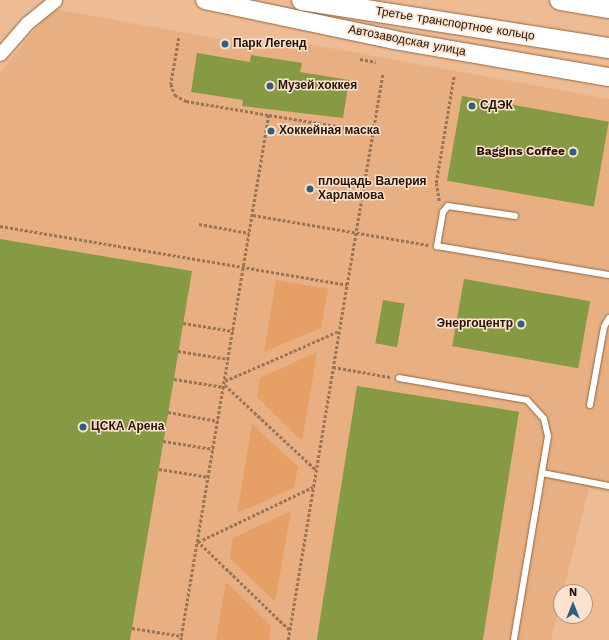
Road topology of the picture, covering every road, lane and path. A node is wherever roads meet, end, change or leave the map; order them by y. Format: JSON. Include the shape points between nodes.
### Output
{"nodes":[{"id":1,"x":55,"y":0,"type":"edge"},
{"id":2,"x":205,"y":0,"type":"edge"},
{"id":3,"x":302,"y":0,"type":"edge"},
{"id":4,"x":560,"y":0,"type":"edge"},
{"id":5,"x":609,"y":8,"type":"edge"},
{"id":6,"x":179,"y":38,"type":"dead end"},
{"id":7,"x":609,"y":48,"type":"edge"},
{"id":8,"x":0,"y":54,"type":"edge"},
{"id":9,"x":360,"y":59,"type":"dead end"},
{"id":10,"x":376,"y":62,"type":"dead end"},
{"id":11,"x":383,"y":73,"type":"dead end"},
{"id":12,"x":454,"y":76,"type":"dead end"},
{"id":13,"x":609,"y":77,"type":"edge"},
{"id":14,"x":269,"y":115,"type":"junction"},
{"id":15,"x":373,"y":132,"type":"junction"},
{"id":16,"x":445,"y":209,"type":"junction"},
{"id":17,"x":252,"y":215,"type":"junction"},
{"id":18,"x":515,"y":216,"type":"dead end"},
{"id":19,"x":199,"y":224,"type":"dead end"},
{"id":20,"x":0,"y":226,"type":"edge"},
{"id":21,"x":356,"y":232,"type":"junction"},
{"id":22,"x":250,"y":233,"type":"junction"},
{"id":23,"x":437,"y":246,"type":"junction"},
{"id":24,"x":244,"y":268,"type":"junction"},
{"id":25,"x":609,"y":275,"type":"edge"},
{"id":26,"x":347,"y":286,"type":"junction"},
{"id":27,"x":609,"y":318,"type":"edge"},
{"id":28,"x":183,"y":323,"type":"dead end"},
{"id":29,"x":233,"y":331,"type":"junction"},
{"id":30,"x":339,"y":331,"type":"junction"},
{"id":31,"x":178,"y":351,"type":"dead end"},
{"id":32,"x":228,"y":359,"type":"junction"},
{"id":33,"x":333,"y":367,"type":"junction"},
{"id":34,"x":399,"y":378,"type":"joint"},
{"id":35,"x":174,"y":379,"type":"dead end"},
{"id":36,"x":224,"y":384,"type":"junction"},
{"id":37,"x":590,"y":405,"type":"dead end"},
{"id":38,"x":168,"y":412,"type":"dead end"},
{"id":39,"x":218,"y":421,"type":"junction"},
{"id":40,"x":163,"y":441,"type":"dead end"},
{"id":41,"x":213,"y":449,"type":"junction"},
{"id":42,"x":159,"y":469,"type":"dead end"},
{"id":43,"x":316,"y":471,"type":"junction"},
{"id":44,"x":542,"y":473,"type":"junction"},
{"id":45,"x":209,"y":477,"type":"junction"},
{"id":46,"x":609,"y":486,"type":"edge"},
{"id":47,"x":313,"y":487,"type":"junction"},
{"id":48,"x":198,"y":542,"type":"junction"},
{"id":49,"x":132,"y":628,"type":"dead end"},
{"id":50,"x":289,"y":630,"type":"junction"},
{"id":51,"x":182,"y":636,"type":"junction"},
{"id":52,"x":181,"y":640,"type":"edge"},
{"id":53,"x":288,"y":640,"type":"edge"},
{"id":54,"x":514,"y":640,"type":"edge"}],
"edges":[{"from":1,"to":8,"type":"street","via":[[27,23]]},
{"from":2,"to":13,"type":"main road","name":"Автозаводская улица","via":[[394,40]]},
{"from":3,"to":7,"type":"main road","name":"Третье транспортное кольцо"},
{"from":4,"to":5,"type":"main road"},
{"from":6,"to":14,"type":"path","via":[[171,84],[175,95],[186,101]]},
{"from":9,"to":10,"type":"path"},
{"from":11,"to":15,"type":"path"},
{"from":12,"to":16,"type":"path","via":[[435,189]]},
{"from":14,"to":15,"type":"path"},
{"from":14,"to":17,"type":"path"},
{"from":15,"to":21,"type":"path"},
{"from":16,"to":18,"type":"lane","via":[[454,205]]},
{"from":16,"to":23,"type":"lane"},
{"from":17,"to":21,"type":"path"},
{"from":17,"to":22,"type":"path"},
{"from":19,"to":22,"type":"path"},
{"from":20,"to":24,"type":"path"},
{"from":21,"to":23,"type":"path"},
{"from":21,"to":26,"type":"path"},
{"from":22,"to":24,"type":"path"},
{"from":23,"to":25,"type":"lane"},
{"from":24,"to":26,"type":"path"},
{"from":24,"to":29,"type":"path"},
{"from":26,"to":30,"type":"path"},
{"from":27,"to":37,"type":"lane","via":[[604,327]]},
{"from":28,"to":29,"type":"path"},
{"from":29,"to":32,"type":"path"},
{"from":30,"to":33,"type":"path"},
{"from":30,"to":36,"type":"path"},
{"from":31,"to":32,"type":"path"},
{"from":32,"to":36,"type":"path"},
{"from":33,"to":34,"type":"path"},
{"from":33,"to":43,"type":"path"},
{"from":34,"to":44,"type":"lane","via":[[527,400],[541,412],[547,427]]},
{"from":35,"to":36,"type":"path"},
{"from":36,"to":39,"type":"path"},
{"from":36,"to":43,"type":"path"},
{"from":38,"to":39,"type":"path"},
{"from":39,"to":41,"type":"path"},
{"from":40,"to":41,"type":"path"},
{"from":41,"to":45,"type":"path"},
{"from":42,"to":45,"type":"path"},
{"from":43,"to":47,"type":"path"},
{"from":44,"to":46,"type":"lane"},
{"from":44,"to":54,"type":"lane"},
{"from":45,"to":48,"type":"path"},
{"from":47,"to":48,"type":"path"},
{"from":47,"to":50,"type":"path"},
{"from":48,"to":50,"type":"path"},
{"from":48,"to":51,"type":"path"},
{"from":49,"to":51,"type":"path"},
{"from":50,"to":53,"type":"path"},
{"from":51,"to":52,"type":"path"}]}
